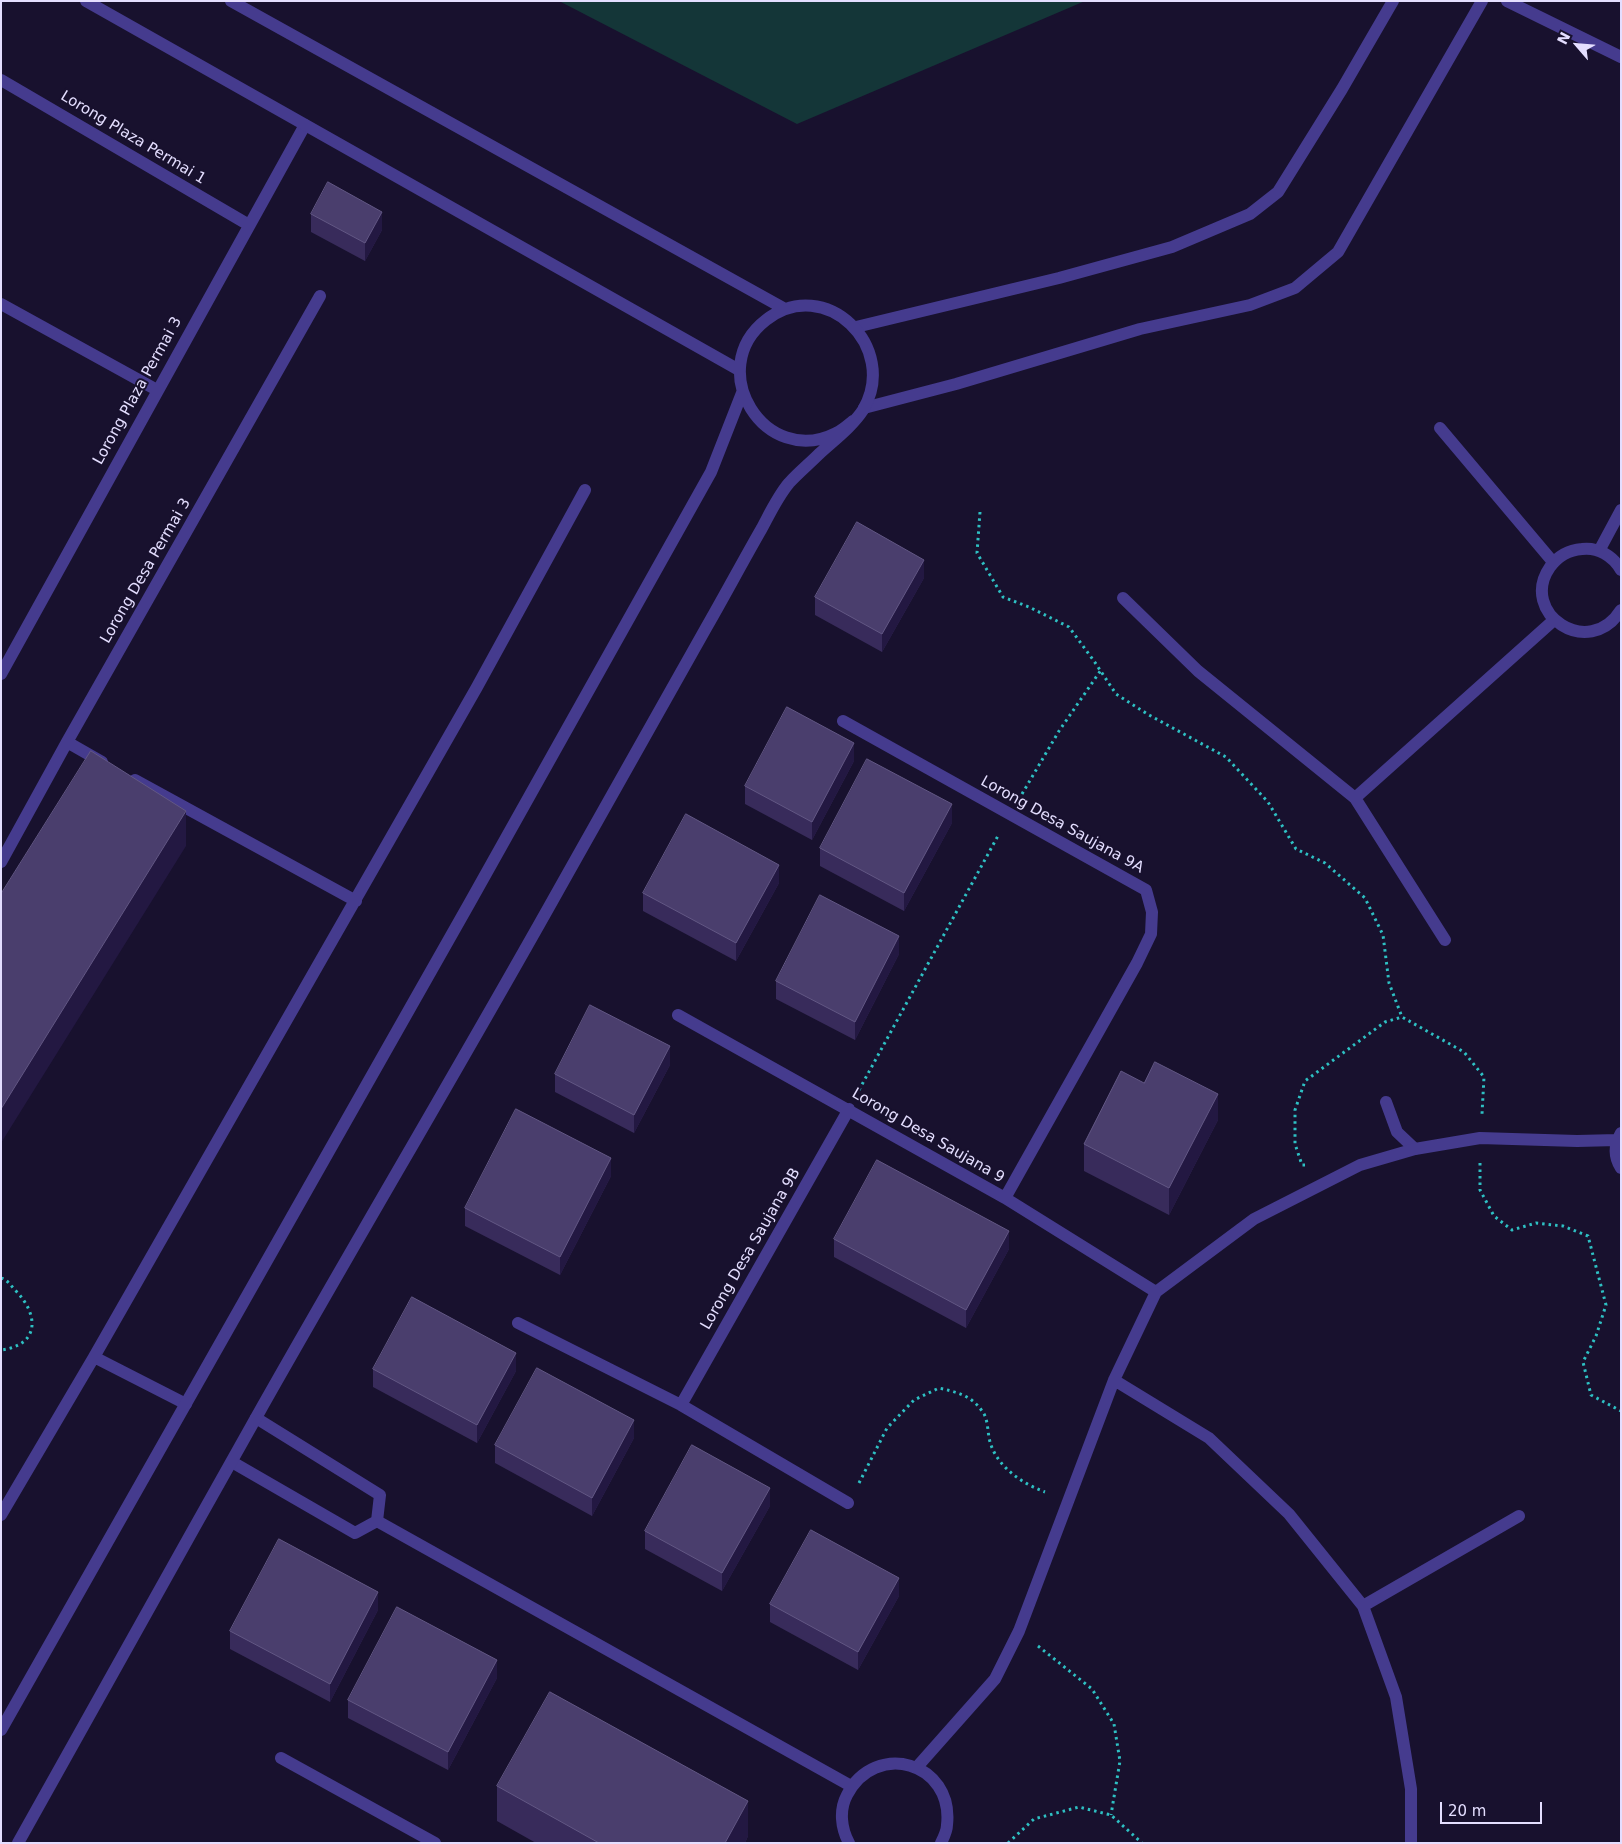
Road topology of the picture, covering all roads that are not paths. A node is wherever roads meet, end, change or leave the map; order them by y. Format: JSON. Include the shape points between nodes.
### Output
{"nodes":[{"id":1,"x":86,"y":1,"type":"edge"},
{"id":2,"x":231,"y":1,"type":"edge"},
{"id":3,"x":1393,"y":1,"type":"edge"},
{"id":4,"x":1482,"y":1,"type":"edge"},
{"id":5,"x":1507,"y":1,"type":"edge"},
{"id":6,"x":1621,"y":57,"type":"edge"},
{"id":7,"x":1,"y":80,"type":"edge"},
{"id":8,"x":305,"y":124,"type":"junction"},
{"id":9,"x":249,"y":225,"type":"junction"},
{"id":10,"x":320,"y":296,"type":"dead end"},
{"id":11,"x":1,"y":304,"type":"edge"},
{"id":12,"x":785,"y":310,"type":"junction"},
{"id":13,"x":856,"y":327,"type":"junction"},
{"id":14,"x":739,"y":370,"type":"junction"},
{"id":15,"x":157,"y":390,"type":"junction"},
{"id":16,"x":742,"y":393,"type":"junction"},
{"id":17,"x":864,"y":408,"type":"junction"},
{"id":18,"x":854,"y":421,"type":"junction"},
{"id":19,"x":1440,"y":428,"type":"dead end"},
{"id":20,"x":585,"y":490,"type":"dead end"},
{"id":21,"x":1621,"y":510,"type":"edge"},
{"id":22,"x":1599,"y":551,"type":"junction"},
{"id":23,"x":1553,"y":562,"type":"junction"},
{"id":24,"x":1621,"y":570,"type":"edge"},
{"id":25,"x":1123,"y":598,"type":"dead end"},
{"id":26,"x":1619,"y":617,"type":"edge"},
{"id":27,"x":1554,"y":620,"type":"junction"},
{"id":28,"x":1,"y":674,"type":"edge"},
{"id":29,"x":844,"y":721,"type":"dead end"},
{"id":30,"x":67,"y":742,"type":"junction"},
{"id":31,"x":111,"y":766,"type":"edge"},
{"id":32,"x":128,"y":776,"type":"edge"},
{"id":33,"x":1355,"y":798,"type":"junction"},
{"id":34,"x":1,"y":862,"type":"edge"},
{"id":35,"x":356,"y":901,"type":"junction"},
{"id":36,"x":1445,"y":940,"type":"dead end"},
{"id":37,"x":678,"y":1015,"type":"dead end"},
{"id":38,"x":1386,"y":1102,"type":"dead end"},
{"id":39,"x":849,"y":1109,"type":"junction"},
{"id":40,"x":1619,"y":1136,"type":"edge"},
{"id":41,"x":1415,"y":1149,"type":"junction"},
{"id":42,"x":1621,"y":1168,"type":"edge"},
{"id":43,"x":1005,"y":1198,"type":"junction"},
{"id":44,"x":1156,"y":1292,"type":"junction"},
{"id":45,"x":518,"y":1323,"type":"dead end"},
{"id":46,"x":94,"y":1357,"type":"junction"},
{"id":47,"x":1114,"y":1380,"type":"junction"},
{"id":48,"x":186,"y":1404,"type":"junction"},
{"id":49,"x":681,"y":1405,"type":"junction"},
{"id":50,"x":256,"y":1418,"type":"junction"},
{"id":51,"x":232,"y":1462,"type":"junction"},
{"id":52,"x":848,"y":1503,"type":"road end"},
{"id":53,"x":1,"y":1515,"type":"edge"},
{"id":54,"x":1519,"y":1516,"type":"dead end"},
{"id":55,"x":377,"y":1521,"type":"junction"},
{"id":56,"x":1363,"y":1606,"type":"junction"},
{"id":57,"x":1,"y":1730,"type":"edge"},
{"id":58,"x":281,"y":1758,"type":"dead end"},
{"id":59,"x":917,"y":1767,"type":"junction"},
{"id":60,"x":851,"y":1786,"type":"junction"},
{"id":61,"x":18,"y":1843,"type":"edge"},
{"id":62,"x":435,"y":1843,"type":"edge"},
{"id":63,"x":849,"y":1843,"type":"edge"},
{"id":64,"x":942,"y":1843,"type":"edge"},
{"id":65,"x":1411,"y":1843,"type":"edge"}],
"edges":[{"from":1,"to":8,"type":"street"},
{"from":2,"to":12,"type":"street"},
{"from":3,"to":13,"type":"street","via":[[1278,192],[1250,214],[1172,247]]},
{"from":4,"to":17,"type":"street","via":[[1338,252],[1295,288],[1250,306],[1140,329]]},
{"from":5,"to":6,"type":"street"},
{"from":7,"to":9,"type":"street","name":"Lorong Plaza Permai 1"},
{"from":8,"to":9,"type":"street","name":"Lorong Plaza Permai 3"},
{"from":8,"to":14,"type":"street"},
{"from":9,"to":15,"type":"street","name":"Lorong Plaza Permai 3"},
{"from":10,"to":30,"type":"street","name":"Lorong Desa Permai 3"},
{"from":11,"to":15,"type":"street"},
{"from":12,"to":13,"type":"street","via":[[804,306],[824,308],[841,315]]},
{"from":12,"to":14,"type":"street","via":[[768,318],[753,332]]},
{"from":13,"to":17,"type":"street","via":[[868,345],[873,366],[872,388]]},
{"from":14,"to":16,"type":"street"},
{"from":15,"to":28,"type":"street","name":"Lorong Plaza Permai 3"},
{"from":16,"to":18,"type":"street","via":[[753,414],[769,429],[790,439],[813,440],[835,434]]},
{"from":16,"to":48,"type":"street","via":[[711,472]]},
{"from":17,"to":18,"type":"street"},
{"from":18,"to":50,"type":"street","via":[[785,486],[556,895]]},
{"from":19,"to":23,"type":"street"},
{"from":20,"to":35,"type":"street"},
{"from":21,"to":22,"type":"street"},
{"from":22,"to":23,"type":"street","via":[[1587,548],[1574,550]]},
{"from":22,"to":24,"type":"street","via":[[1611,557]]},
{"from":23,"to":27,"type":"street","via":[[1546,573],[1543,598]]},
{"from":25,"to":33,"type":"street","via":[[1198,671]]},
{"from":26,"to":27,"type":"street","via":[[1592,632],[1566,628]]},
{"from":27,"to":33,"type":"street"},
{"from":29,"to":43,"type":"street","name":"Lorong Desa Saujana 9A","via":[[1146,890],[1152,912],[1151,934]]},
{"from":30,"to":31,"type":"street"},
{"from":30,"to":34,"type":"street","name":"Lorong Desa Permai 3"},
{"from":32,"to":35,"type":"street"},
{"from":33,"to":36,"type":"street"},
{"from":35,"to":46,"type":"street"},
{"from":37,"to":39,"type":"street","name":"Lorong Desa Saujana 9"},
{"from":38,"to":41,"type":"street","via":[[1397,1132]]},
{"from":39,"to":43,"type":"street","name":"Lorong Desa Saujana 9"},
{"from":39,"to":49,"type":"street","name":"Lorong Desa Saujana 9B"},
{"from":40,"to":41,"type":"street","via":[[1576,1141],[1480,1138]]},
{"from":40,"to":42,"type":"street","via":[[1615,1151]]},
{"from":41,"to":44,"type":"street","via":[[1360,1165],[1254,1219]]},
{"from":43,"to":44,"type":"street","name":"Lorong Desa Saujana 9"},
{"from":44,"to":47,"type":"street"},
{"from":45,"to":49,"type":"street"},
{"from":46,"to":48,"type":"street"},
{"from":46,"to":53,"type":"street"},
{"from":47,"to":56,"type":"street","via":[[1209,1438],[1289,1514]]},
{"from":47,"to":59,"type":"street","via":[[1019,1630],[995,1679]]},
{"from":48,"to":57,"type":"street"},
{"from":49,"to":52,"type":"street"},
{"from":50,"to":51,"type":"street"},
{"from":50,"to":55,"type":"street","via":[[380,1495]]},
{"from":51,"to":55,"type":"street","via":[[355,1533]]},
{"from":51,"to":61,"type":"street"},
{"from":54,"to":56,"type":"street"},
{"from":55,"to":60,"type":"street"},
{"from":56,"to":65,"type":"street","via":[[1396,1696],[1411,1788]]},
{"from":58,"to":62,"type":"street"},
{"from":59,"to":60,"type":"street","via":[[881,1764],[864,1772]]},
{"from":59,"to":64,"type":"street","via":[[932,1777],[948,1808],[948,1826]]},
{"from":60,"to":63,"type":"street","via":[[841,1817]]}]}
